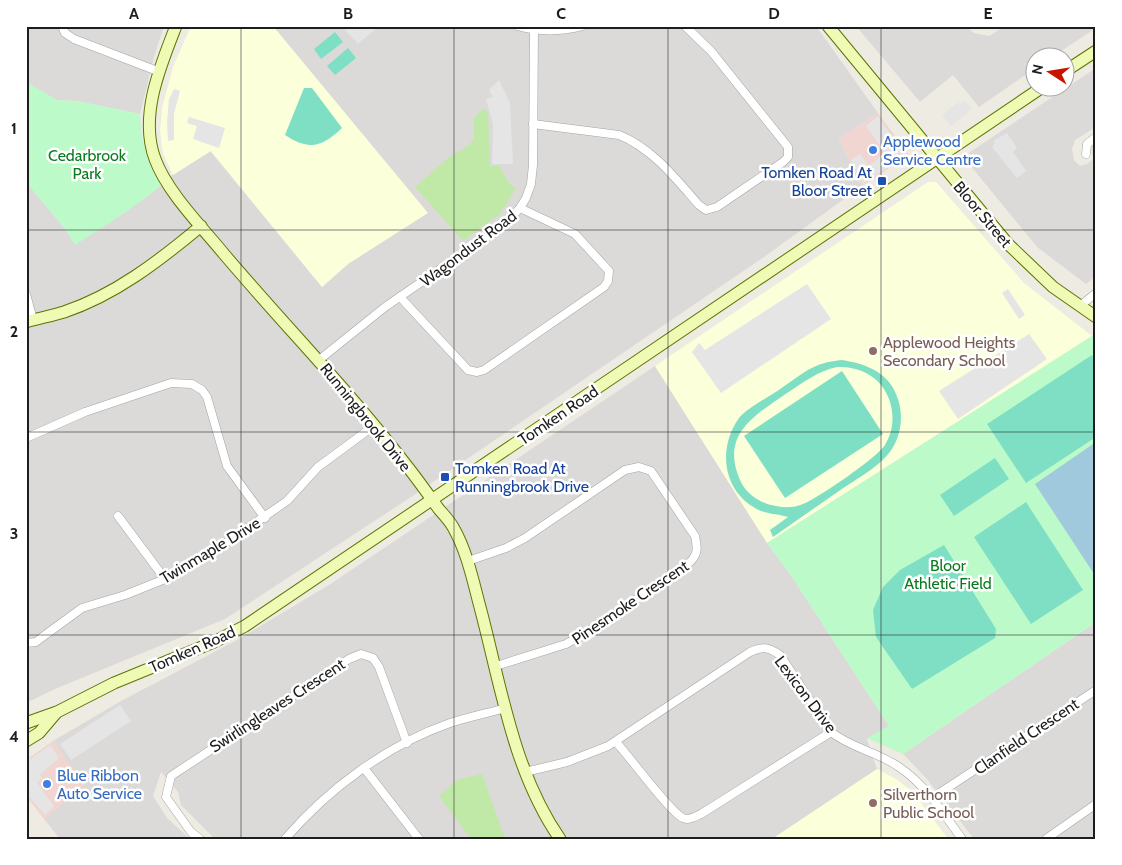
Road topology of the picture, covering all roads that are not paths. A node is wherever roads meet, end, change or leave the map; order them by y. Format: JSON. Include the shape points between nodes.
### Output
{"nodes":[{"id":1,"x":62,"y":26,"type":"edge"},
{"id":2,"x":176,"y":26,"type":"edge"},
{"id":3,"x":517,"y":26,"type":"edge"},
{"id":4,"x":582,"y":26,"type":"edge"},
{"id":5,"x":685,"y":26,"type":"edge"},
{"id":6,"x":828,"y":26,"type":"edge"},
{"id":7,"x":534,"y":30,"type":"junction"},
{"id":8,"x":1096,"y":51,"type":"edge"},
{"id":9,"x":1074,"y":65,"type":"edge"},
{"id":10,"x":160,"y":72,"type":"junction"},
{"id":11,"x":1026,"y":98,"type":"edge"},
{"id":12,"x":532,"y":124,"type":"junction"},
{"id":13,"x":1096,"y":137,"type":"edge"},
{"id":14,"x":1086,"y":154,"type":"dead end"},
{"id":15,"x":938,"y":159,"type":"junction"},
{"id":16,"x":520,"y":208,"type":"junction"},
{"id":17,"x":200,"y":226,"type":"junction"},
{"id":18,"x":1096,"y":292,"type":"edge"},
{"id":19,"x":26,"y":294,"type":"edge"},
{"id":20,"x":400,"y":298,"type":"junction"},
{"id":21,"x":1080,"y":306,"type":"junction"},
{"id":22,"x":1096,"y":317,"type":"edge"},
{"id":23,"x":30,"y":321,"type":"edge"},
{"id":24,"x":319,"y":360,"type":"junction"},
{"id":25,"x":374,"y":424,"type":"junction"},
{"id":26,"x":26,"y":438,"type":"edge"},
{"id":27,"x":432,"y":500,"type":"junction"},
{"id":28,"x":118,"y":516,"type":"dead end"},
{"id":29,"x":265,"y":518,"type":"junction"},
{"id":30,"x":468,"y":561,"type":"junction"},
{"id":31,"x":165,"y":579,"type":"junction"},
{"id":32,"x":26,"y":642,"type":"edge"},
{"id":33,"x":496,"y":666,"type":"junction"},
{"id":34,"x":1096,"y":690,"type":"edge"},
{"id":35,"x":506,"y":708,"type":"junction"},
{"id":36,"x":57,"y":712,"type":"junction"},
{"id":37,"x":26,"y":723,"type":"edge"},
{"id":38,"x":831,"y":732,"type":"junction"},
{"id":39,"x":26,"y":741,"type":"edge"},
{"id":40,"x":616,"y":742,"type":"junction"},
{"id":41,"x":407,"y":743,"type":"junction"},
{"id":42,"x":364,"y":768,"type":"junction"},
{"id":43,"x":525,"y":772,"type":"junction"},
{"id":44,"x":932,"y":798,"type":"junction"},
{"id":45,"x":1096,"y":804,"type":"edge"},
{"id":46,"x":200,"y":839,"type":"edge"},
{"id":47,"x":285,"y":839,"type":"edge"},
{"id":48,"x":419,"y":839,"type":"edge"},
{"id":49,"x":560,"y":839,"type":"edge"},
{"id":50,"x":962,"y":839,"type":"edge"},
{"id":51,"x":1046,"y":839,"type":"edge"}],
"edges":[{"from":1,"to":10,"type":"street","via":[[65,33],[74,39]]},
{"from":2,"to":10,"type":"street","name":"Runningbrook Drive"},
{"from":3,"to":7,"type":"street"},
{"from":4,"to":7,"type":"street","via":[[567,30]]},
{"from":5,"to":12,"type":"street","via":[[712,51],[788,147],[788,157],[783,162],[717,207],[706,210],[698,205],[633,140],[595,131]]},
{"from":6,"to":15,"type":"street","name":"Bloor Street"},
{"from":7,"to":12,"type":"street","name":"Wagondust Road"},
{"from":8,"to":9,"type":"street"},
{"from":10,"to":17,"type":"street","name":"Runningbrook Drive","via":[[149,122],[154,158],[161,173]]},
{"from":11,"to":15,"type":"street","name":"Tomken Road"},
{"from":12,"to":16,"type":"street","name":"Wagondust Road","via":[[532,176]]},
{"from":13,"to":14,"type":"street","via":[[1087,144]]},
{"from":15,"to":21,"type":"street","name":"Bloor Street","via":[[1008,244],[1053,287]]},
{"from":15,"to":27,"type":"street","name":"Tomken Road"},
{"from":16,"to":20,"type":"street","name":"Wagondust Road","via":[[503,226]]},
{"from":16,"to":20,"type":"street","via":[[575,234],[609,271],[604,287],[477,372],[468,370]]},
{"from":17,"to":23,"type":"street","via":[[161,259],[118,286],[64,312]]},
{"from":17,"to":24,"type":"street","name":"Runningbrook Drive"},
{"from":18,"to":21,"type":"street"},
{"from":19,"to":23,"type":"street"},
{"from":20,"to":24,"type":"street","name":"Wagondust Road"},
{"from":21,"to":22,"type":"street","name":"Bloor Street"},
{"from":24,"to":25,"type":"street","name":"Runningbrook Drive"},
{"from":25,"to":27,"type":"street","name":"Runningbrook Drive"},
{"from":25,"to":29,"type":"street","name":"Twinmaple Drive","via":[[318,467],[294,495]]},
{"from":26,"to":29,"type":"street","via":[[85,412],[171,383],[192,384],[207,397],[227,466]]},
{"from":27,"to":30,"type":"street","name":"Runningbrook Drive","via":[[453,526]]},
{"from":27,"to":36,"type":"street","name":"Tomken Road","via":[[245,626],[114,683]]},
{"from":28,"to":31,"type":"street"},
{"from":29,"to":31,"type":"street","name":"Twinmaple Drive"},
{"from":30,"to":33,"type":"street","name":"Runningbrook Drive"},
{"from":30,"to":33,"type":"street","name":"Pinesmoke Crescent","via":[[512,545],[625,470],[639,468],[651,471],[695,536],[698,548],[695,558],[597,626],[566,644]]},
{"from":31,"to":32,"type":"street","name":"Twinmaple Drive","via":[[82,608],[41,638]]},
{"from":33,"to":35,"type":"street","name":"Runningbrook Drive"},
{"from":34,"to":44,"type":"street","name":"Clanfield Crescent"},
{"from":35,"to":41,"type":"street","via":[[451,723]]},
{"from":35,"to":43,"type":"street","name":"Runningbrook Drive"},
{"from":36,"to":37,"type":"street","name":"Tomken Road"},
{"from":36,"to":39,"type":"street","name":"Tomken Road","via":[[39,733]]},
{"from":38,"to":40,"type":"street","via":[[690,819],[683,818],[672,808]]},
{"from":38,"to":40,"type":"street","name":"Lexicon Drive","via":[[780,655],[763,647],[750,652]]},
{"from":38,"to":44,"type":"street","name":"Lexicon Drive","via":[[898,766],[918,781]]},
{"from":40,"to":43,"type":"street","name":"Lexicon Drive","via":[[568,762]]},
{"from":41,"to":42,"type":"street"},
{"from":41,"to":46,"type":"street","name":"Swirlingleaves Crescent","via":[[379,667],[372,658],[361,654],[349,659],[171,776],[166,797],[191,832]]},
{"from":42,"to":47,"type":"street","via":[[310,810]]},
{"from":42,"to":48,"type":"street"},
{"from":43,"to":49,"type":"street","name":"Runningbrook Drive","via":[[543,814]]},
{"from":44,"to":50,"type":"street","name":"Lexicon Drive"},
{"from":45,"to":51,"type":"street"}]}
